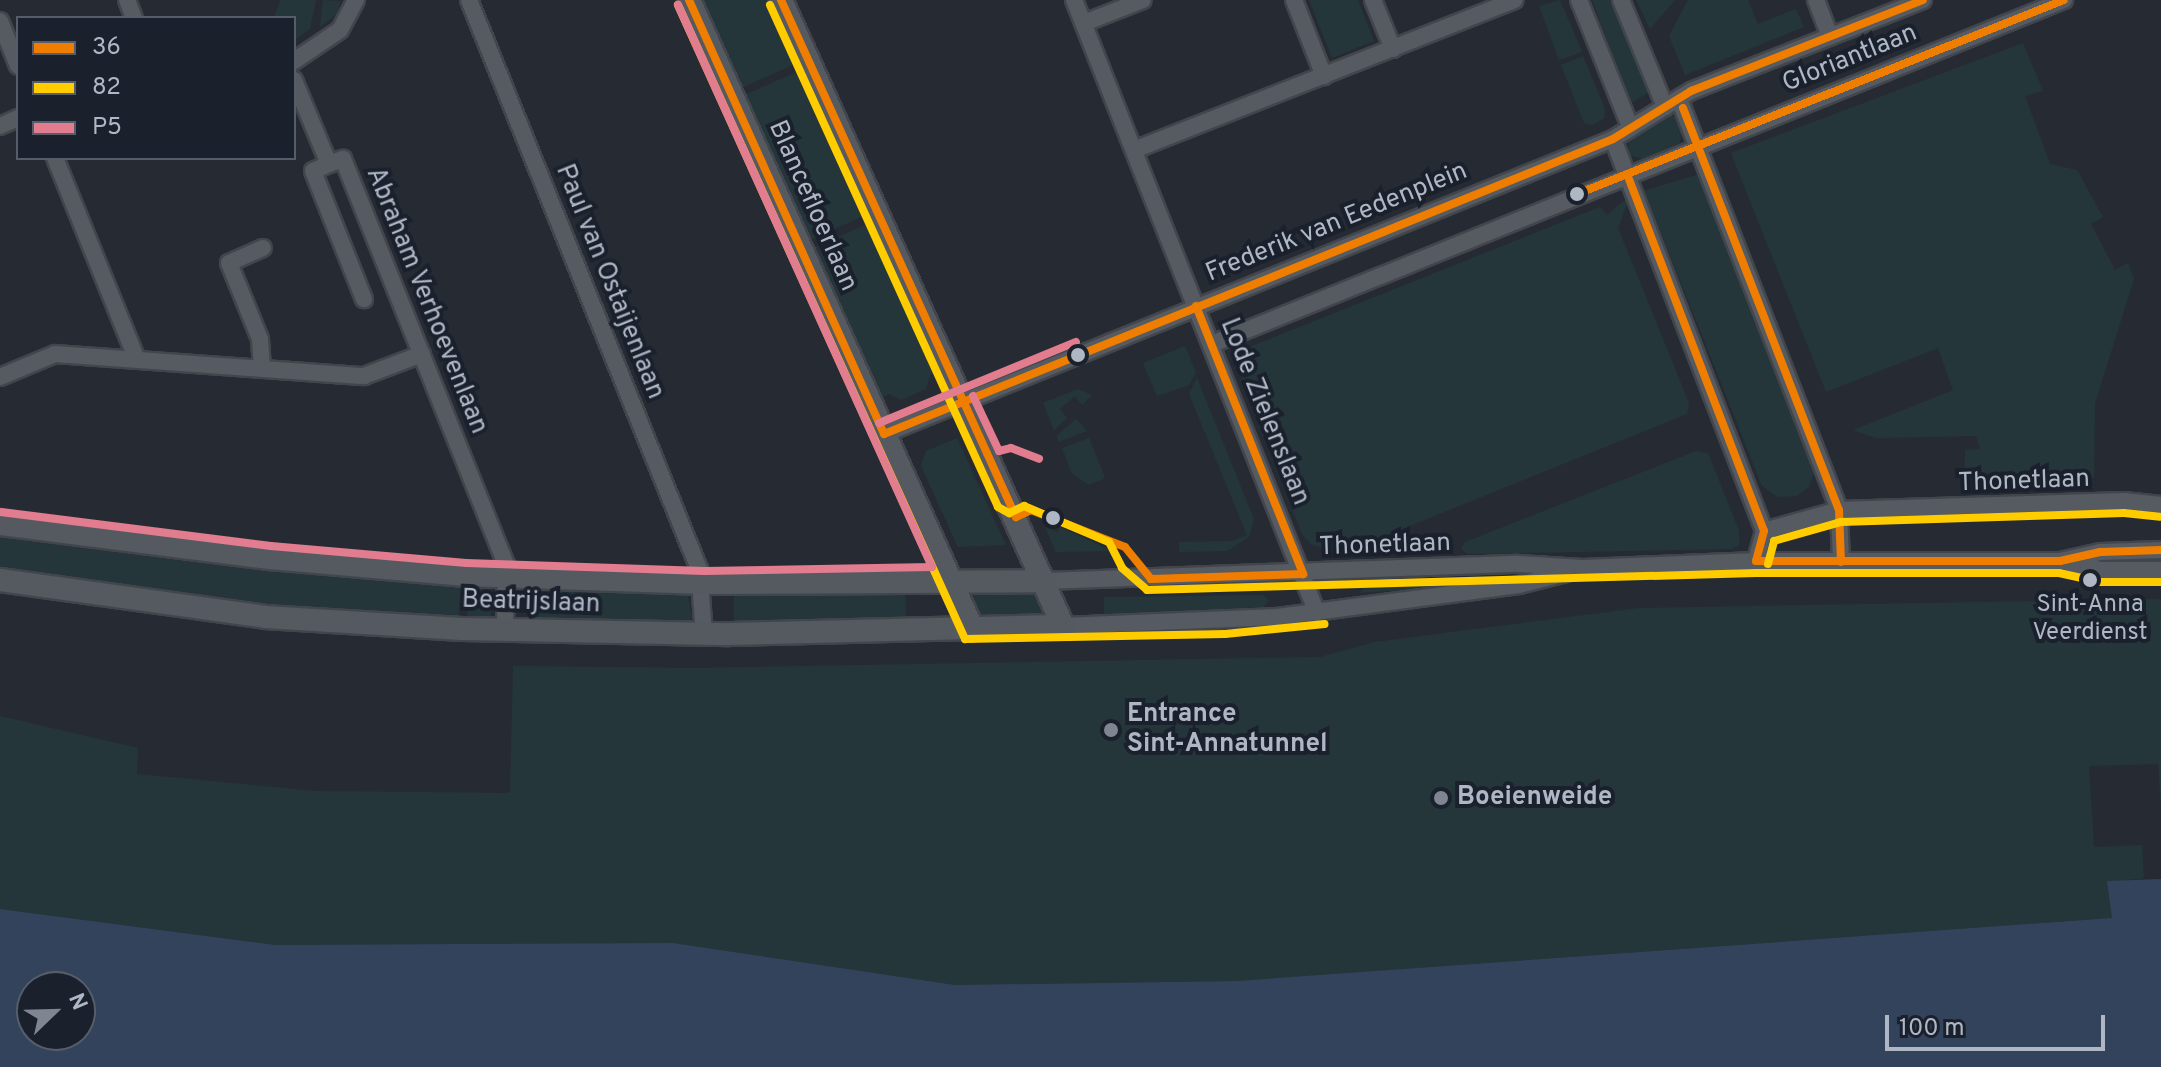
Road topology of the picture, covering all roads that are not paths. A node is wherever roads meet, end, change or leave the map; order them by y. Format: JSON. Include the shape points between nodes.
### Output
{"nodes":[{"id":1,"x":356,"y":0,"type":"edge"},
{"id":2,"x":469,"y":0,"type":"edge"},
{"id":3,"x":689,"y":0,"type":"edge"},
{"id":4,"x":781,"y":0,"type":"edge"},
{"id":5,"x":1074,"y":0,"type":"edge"},
{"id":6,"x":1143,"y":0,"type":"edge"},
{"id":7,"x":1294,"y":0,"type":"edge"},
{"id":8,"x":1373,"y":0,"type":"edge"},
{"id":9,"x":1515,"y":0,"type":"edge"},
{"id":10,"x":1579,"y":0,"type":"edge"},
{"id":11,"x":1621,"y":0,"type":"edge"},
{"id":12,"x":1816,"y":0,"type":"edge"},
{"id":13,"x":2064,"y":0,"type":"edge"},
{"id":14,"x":1916,"y":1,"type":"edge"},
{"id":15,"x":0,"y":21,"type":"edge"},
{"id":16,"x":1084,"y":23,"type":"junction"},
{"id":17,"x":1830,"y":36,"type":"junction"},
{"id":18,"x":1393,"y":49,"type":"junction"},
{"id":19,"x":296,"y":60,"type":"edge"},
{"id":20,"x":16,"y":61,"type":"edge"},
{"id":21,"x":1324,"y":76,"type":"junction"},
{"id":22,"x":296,"y":85,"type":"edge"},
{"id":23,"x":1672,"y":103,"type":"junction"},
{"id":24,"x":1630,"y":126,"type":"junction"},
{"id":25,"x":1613,"y":139,"type":"junction"},
{"id":26,"x":1698,"y":145,"type":"junction"},
{"id":27,"x":1134,"y":150,"type":"junction"},
{"id":28,"x":56,"y":160,"type":"edge"},
{"id":29,"x":329,"y":164,"type":"junction"},
{"id":30,"x":1627,"y":174,"type":"junction"},
{"id":31,"x":263,"y":248,"type":"dead end"},
{"id":32,"x":364,"y":299,"type":"dead end"},
{"id":33,"x":1196,"y":306,"type":"junction"},
{"id":34,"x":1212,"y":344,"type":"junction"},
{"id":35,"x":422,"y":354,"type":"junction"},
{"id":36,"x":136,"y":357,"type":"junction"},
{"id":37,"x":262,"y":368,"type":"junction"},
{"id":38,"x":0,"y":377,"type":"edge"},
{"id":39,"x":962,"y":401,"type":"junction"},
{"id":40,"x":884,"y":434,"type":"junction"},
{"id":41,"x":470,"y":474,"type":"joint"},
{"id":42,"x":2161,"y":505,"type":"edge"},
{"id":43,"x":1839,"y":510,"type":"junction"},
{"id":44,"x":0,"y":524,"type":"edge"},
{"id":45,"x":1764,"y":531,"type":"junction"},
{"id":46,"x":2161,"y":550,"type":"edge"},
{"id":47,"x":1756,"y":561,"type":"junction"},
{"id":48,"x":2060,"y":561,"type":"junction"},
{"id":49,"x":1841,"y":562,"type":"junction"},
{"id":50,"x":1583,"y":568,"type":"junction"},
{"id":51,"x":2161,"y":570,"type":"edge"},
{"id":52,"x":1303,"y":574,"type":"junction"},
{"id":53,"x":506,"y":576,"type":"junction"},
{"id":54,"x":950,"y":579,"type":"junction"},
{"id":55,"x":0,"y":580,"type":"edge"},
{"id":56,"x":1045,"y":581,"type":"junction"},
{"id":57,"x":704,"y":583,"type":"junction"},
{"id":58,"x":1317,"y":613,"type":"junction"},
{"id":59,"x":1063,"y":626,"type":"junction"},
{"id":60,"x":973,"y":630,"type":"junction"},
{"id":61,"x":505,"y":631,"type":"junction"},
{"id":62,"x":704,"y":634,"type":"junction"}],
"edges":[{"from":1,"to":19,"type":"street","via":[[351,16],[334,36]]},
{"from":2,"to":57,"type":"street","name":"Paul van Ostaijenlaan"},
{"from":3,"to":40,"type":"street","name":"Blancefloerlaan"},
{"from":4,"to":39,"type":"street"},
{"from":5,"to":16,"type":"street","name":"Lode Zielenslaan"},
{"from":6,"to":16,"type":"street"},
{"from":7,"to":21,"type":"street"},
{"from":8,"to":18,"type":"street"},
{"from":9,"to":18,"type":"street"},
{"from":10,"to":24,"type":"street"},
{"from":11,"to":23,"type":"street"},
{"from":12,"to":17,"type":"street","name":"Gloriantlaan"},
{"from":13,"to":26,"type":"street","name":"Gloriantlaan"},
{"from":14,"to":17,"type":"street","name":"Gloriantlaan"},
{"from":15,"to":20,"type":"street"},
{"from":16,"to":27,"type":"street","name":"Lode Zielenslaan"},
{"from":17,"to":23,"type":"street","name":"Gloriantlaan"},
{"from":18,"to":21,"type":"street"},
{"from":21,"to":27,"type":"street"},
{"from":22,"to":29,"type":"street","name":"Abraham Verhoevenlaan"},
{"from":23,"to":24,"type":"street","name":"Frederik van Eedenplein"},
{"from":23,"to":26,"type":"street"},
{"from":24,"to":25,"type":"street","name":"Frederik van Eedenplein"},
{"from":25,"to":30,"type":"street"},
{"from":25,"to":33,"type":"street","name":"Frederik van Eedenplein"},
{"from":26,"to":30,"type":"street"},
{"from":26,"to":43,"type":"street"},
{"from":27,"to":33,"type":"street","name":"Lode Zielenslaan"},
{"from":28,"to":36,"type":"street"},
{"from":29,"to":32,"type":"street","name":"Abraham Verhoevenlaan","via":[[313,171]]},
{"from":29,"to":35,"type":"street","name":"Abraham Verhoevenlaan","via":[[343,159]]},
{"from":30,"to":34,"type":"street"},
{"from":30,"to":45,"type":"street"},
{"from":31,"to":37,"type":"street","via":[[229,263],[260,339]]},
{"from":33,"to":34,"type":"street","name":"Lode Zielenslaan"},
{"from":33,"to":39,"type":"street","name":"Frederik van Eedenplein"},
{"from":34,"to":52,"type":"street","name":"Lode Zielenslaan"},
{"from":35,"to":37,"type":"street","via":[[364,376]]},
{"from":35,"to":41,"type":"street","name":"Abraham Verhoevenlaan"},
{"from":36,"to":37,"type":"street"},
{"from":36,"to":38,"type":"street","via":[[55,354]]},
{"from":39,"to":40,"type":"street"},
{"from":39,"to":56,"type":"street"},
{"from":40,"to":54,"type":"street","name":"Blancefloerlaan"},
{"from":41,"to":53,"type":"street","name":"Beatrijslaan"},
{"from":42,"to":43,"type":"street","name":"Thonetlaan","via":[[2124,501]]},
{"from":43,"to":45,"type":"street","name":"Thonetlaan"},
{"from":43,"to":49,"type":"street"},
{"from":44,"to":53,"type":"street","name":"Beatrijslaan","via":[[270,558]]},
{"from":45,"to":47,"type":"street"},
{"from":46,"to":48,"type":"street","name":"Thonetlaan","via":[[2100,552]]},
{"from":47,"to":49,"type":"street","name":"Thonetlaan"},
{"from":47,"to":50,"type":"street","name":"Thonetlaan"},
{"from":48,"to":49,"type":"street","name":"Thonetlaan"},
{"from":48,"to":51,"type":"street","name":"Thonetlaan","via":[[2101,570]]},
{"from":50,"to":52,"type":"street","name":"Thonetlaan","via":[[1518,564]]},
{"from":50,"to":58,"type":"street","name":"Thonetlaan","via":[[1519,585]]},
{"from":52,"to":56,"type":"street","name":"Thonetlaan"},
{"from":52,"to":58,"type":"street","name":"Lode Zielenslaan"},
{"from":53,"to":57,"type":"street","name":"Beatrijslaan"},
{"from":53,"to":61,"type":"street"},
{"from":54,"to":56,"type":"street","name":"Beatrijslaan"},
{"from":54,"to":57,"type":"street","name":"Beatrijslaan"},
{"from":54,"to":60,"type":"street","name":"Blancefloerlaan"},
{"from":55,"to":61,"type":"street","name":"Beatrijslaan","via":[[265,617]]},
{"from":56,"to":59,"type":"street"},
{"from":57,"to":62,"type":"street"},
{"from":58,"to":59,"type":"street","name":"Thonetlaan","via":[[1225,622]]},
{"from":59,"to":60,"type":"street","name":"Beatrijslaan"},
{"from":60,"to":62,"type":"street","name":"Beatrijslaan"},
{"from":61,"to":62,"type":"street","name":"Beatrijslaan"}]}
